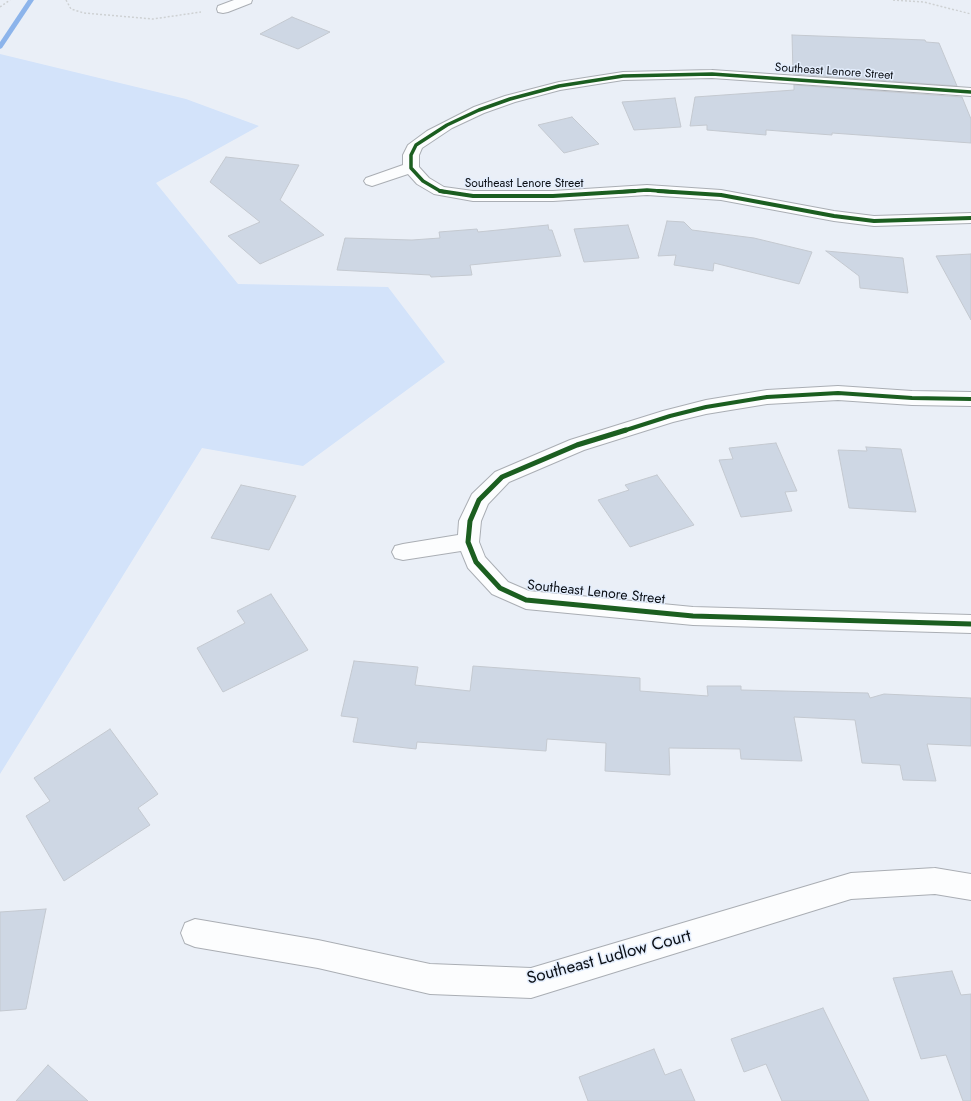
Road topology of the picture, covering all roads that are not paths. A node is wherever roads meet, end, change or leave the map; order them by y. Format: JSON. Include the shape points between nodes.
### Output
{"nodes":[{"id":1,"x":246,"y":0,"type":"edge"},
{"id":2,"x":223,"y":9,"type":"road end"},
{"id":3,"x":971,"y":92,"type":"edge"},
{"id":4,"x":411,"y":168,"type":"junction"},
{"id":5,"x":372,"y":181,"type":"dead end"},
{"id":6,"x":971,"y":218,"type":"edge"},
{"id":7,"x":971,"y":399,"type":"edge"},
{"id":8,"x":468,"y":542,"type":"junction"},
{"id":9,"x":403,"y":552,"type":"dead end"},
{"id":10,"x":971,"y":624,"type":"edge"},
{"id":11,"x":971,"y":887,"type":"edge"},
{"id":12,"x":195,"y":934,"type":"dead end"}],
"edges":[{"from":1,"to":2,"type":"street"},
{"from":3,"to":4,"type":"street","name":"Southeast Lenore Street","via":[[712,74],[623,76],[559,86],[479,110],[447,125],[416,145],[411,155]]},
{"from":4,"to":5,"type":"street"},
{"from":4,"to":6,"type":"street","name":"Southeast Lenore Street","via":[[423,181],[440,191],[473,196],[553,196],[647,190],[721,195],[874,221]]},
{"from":7,"to":8,"type":"street","name":"Southeast Lenore Street","via":[[838,393],[767,397],[670,416],[578,445],[502,477],[479,500],[470,521]]},
{"from":8,"to":9,"type":"street"},
{"from":8,"to":10,"type":"street","name":"Southeast Lenore Street","via":[[476,562],[500,588],[526,600],[693,616]]},
{"from":11,"to":12,"type":"street","name":"Southeast Ludlow Court","via":[[935,881],[851,886],[658,946],[531,982],[430,979],[318,954]]}]}
